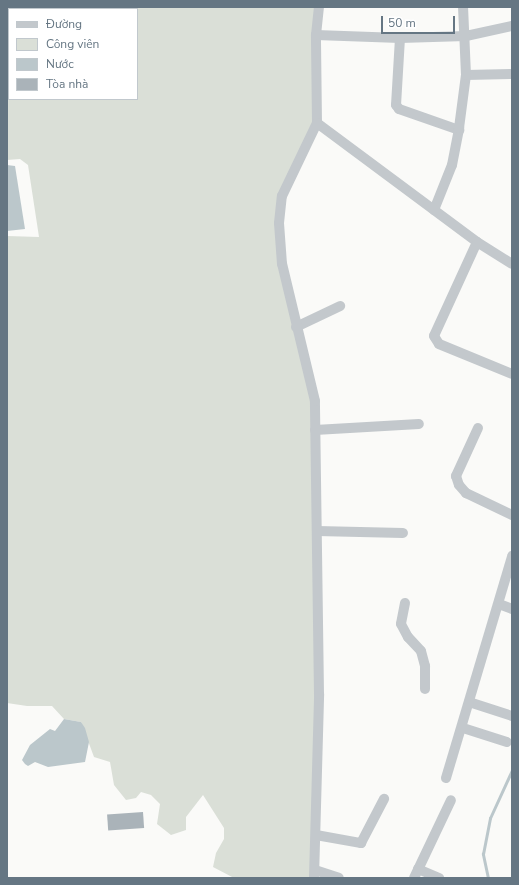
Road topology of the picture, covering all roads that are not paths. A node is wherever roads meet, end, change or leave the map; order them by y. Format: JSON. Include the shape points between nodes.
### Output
{"nodes":[{"id":1,"x":319,"y":7,"type":"edge"},
{"id":2,"x":463,"y":7,"type":"edge"},
{"id":3,"x":512,"y":26,"type":"edge"},
{"id":4,"x":316,"y":35,"type":"junction"},
{"id":5,"x":466,"y":36,"type":"junction"},
{"id":6,"x":400,"y":38,"type":"junction"},
{"id":7,"x":512,"y":74,"type":"edge"},
{"id":8,"x":466,"y":75,"type":"junction"},
{"id":9,"x":316,"y":123,"type":"junction"},
{"id":10,"x":459,"y":130,"type":"junction"},
{"id":11,"x":434,"y":210,"type":"junction"},
{"id":12,"x":477,"y":242,"type":"junction"},
{"id":13,"x":512,"y":264,"type":"edge"},
{"id":14,"x":340,"y":306,"type":"dead end"},
{"id":15,"x":296,"y":326,"type":"junction"},
{"id":16,"x":512,"y":374,"type":"edge"},
{"id":17,"x":419,"y":424,"type":"dead end"},
{"id":18,"x":478,"y":428,"type":"dead end"},
{"id":19,"x":315,"y":430,"type":"junction"},
{"id":20,"x":512,"y":515,"type":"edge"},
{"id":21,"x":317,"y":531,"type":"junction"},
{"id":22,"x":403,"y":533,"type":"dead end"},
{"id":23,"x":512,"y":556,"type":"edge"},
{"id":24,"x":405,"y":603,"type":"dead end"},
{"id":25,"x":499,"y":604,"type":"junction"},
{"id":26,"x":512,"y":609,"type":"edge"},
{"id":27,"x":425,"y":689,"type":"dead end"},
{"id":28,"x":470,"y":702,"type":"junction"},
{"id":29,"x":512,"y":716,"type":"edge"},
{"id":30,"x":463,"y":728,"type":"junction"},
{"id":31,"x":506,"y":742,"type":"dead end"},
{"id":32,"x":446,"y":778,"type":"dead end"},
{"id":33,"x":384,"y":799,"type":"dead end"},
{"id":34,"x":451,"y":800,"type":"dead end"},
{"id":35,"x":316,"y":835,"type":"junction"},
{"id":36,"x":314,"y":874,"type":"edge"},
{"id":37,"x":416,"y":874,"type":"edge"},
{"id":38,"x":339,"y":878,"type":"edge"},
{"id":39,"x":439,"y":878,"type":"edge"}],
"edges":[{"from":1,"to":4,"type":"street"},
{"from":2,"to":5,"type":"street"},
{"from":3,"to":5,"type":"street"},
{"from":4,"to":6,"type":"street"},
{"from":4,"to":9,"type":"street"},
{"from":5,"to":6,"type":"street"},
{"from":5,"to":8,"type":"street"},
{"from":6,"to":10,"type":"street","via":[[396,106]]},
{"from":7,"to":8,"type":"street"},
{"from":8,"to":10,"type":"street"},
{"from":9,"to":11,"type":"street"},
{"from":9,"to":15,"type":"street","via":[[282,196],[279,223],[282,264]]},
{"from":10,"to":11,"type":"street","via":[[452,166]]},
{"from":11,"to":12,"type":"street"},
{"from":12,"to":13,"type":"street"},
{"from":12,"to":16,"type":"street","via":[[434,336],[439,344]]},
{"from":14,"to":15,"type":"street"},
{"from":15,"to":19,"type":"street","via":[[315,402]]},
{"from":17,"to":19,"type":"street"},
{"from":18,"to":20,"type":"street","via":[[456,476],[459,485],[466,494]]},
{"from":19,"to":21,"type":"street"},
{"from":21,"to":22,"type":"street"},
{"from":21,"to":35,"type":"street","via":[[319,694]]},
{"from":23,"to":25,"type":"street"},
{"from":24,"to":27,"type":"street","via":[[401,624],[408,637],[421,650],[425,666]]},
{"from":25,"to":26,"type":"street"},
{"from":25,"to":28,"type":"street"},
{"from":28,"to":29,"type":"street"},
{"from":28,"to":30,"type":"street"},
{"from":30,"to":31,"type":"street"},
{"from":30,"to":32,"type":"street"},
{"from":33,"to":35,"type":"street","via":[[361,843]]},
{"from":34,"to":37,"type":"street"},
{"from":35,"to":36,"type":"street"},
{"from":36,"to":38,"type":"street"},
{"from":37,"to":39,"type":"street"}]}
